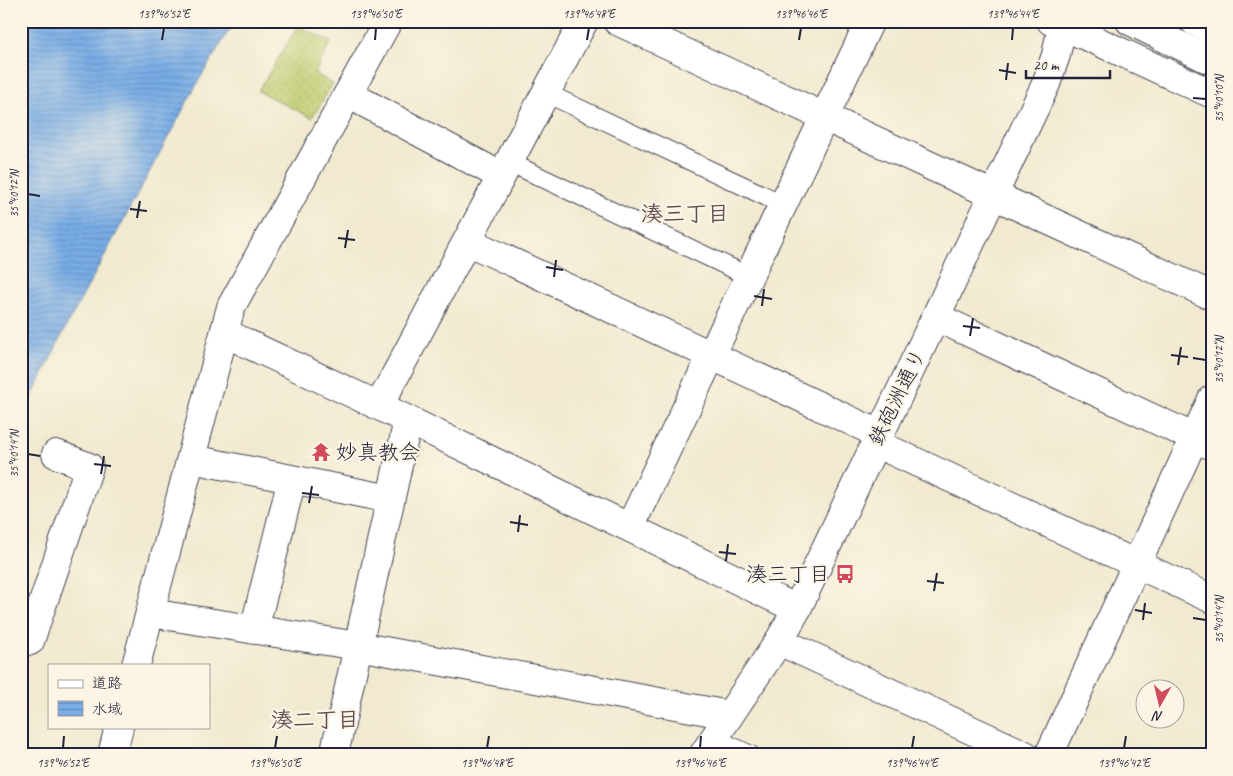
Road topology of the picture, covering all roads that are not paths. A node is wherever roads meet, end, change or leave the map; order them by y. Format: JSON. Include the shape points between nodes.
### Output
{"nodes":[{"id":1,"x":388,"y":21,"type":"edge"},
{"id":2,"x":584,"y":21,"type":"edge"},
{"id":3,"x":617,"y":21,"type":"edge"},
{"id":4,"x":870,"y":21,"type":"edge"},
{"id":5,"x":1130,"y":21,"type":"edge"},
{"id":6,"x":1194,"y":21,"type":"edge"},
{"id":7,"x":1058,"y":22,"type":"edge"},
{"id":8,"x":1212,"y":30,"type":"edge"},
{"id":9,"x":1212,"y":61,"type":"edge"},
{"id":10,"x":546,"y":93,"type":"junction"},
{"id":11,"x":348,"y":94,"type":"junction"},
{"id":12,"x":1212,"y":94,"type":"edge"},
{"id":13,"x":825,"y":116,"type":"junction"},
{"id":14,"x":505,"y":169,"type":"junction"},
{"id":15,"x":994,"y":195,"type":"junction"},
{"id":16,"x":782,"y":204,"type":"junction"},
{"id":17,"x":467,"y":240,"type":"junction"},
{"id":18,"x":748,"y":276,"type":"junction"},
{"id":19,"x":1212,"y":296,"type":"edge"},
{"id":20,"x":936,"y":317,"type":"junction"},
{"id":21,"x":225,"y":333,"type":"junction"},
{"id":22,"x":711,"y":355,"type":"junction"},
{"id":23,"x":1212,"y":398,"type":"edge"},
{"id":24,"x":379,"y":406,"type":"junction"},
{"id":25,"x":408,"y":420,"type":"junction"},
{"id":26,"x":877,"y":438,"type":"junction"},
{"id":27,"x":1203,"y":441,"type":"edge"},
{"id":28,"x":56,"y":454,"type":"dead end"},
{"id":29,"x":192,"y":458,"type":"junction"},
{"id":30,"x":292,"y":479,"type":"junction"},
{"id":31,"x":390,"y":499,"type":"junction"},
{"id":32,"x":630,"y":527,"type":"junction"},
{"id":33,"x":1136,"y":564,"type":"junction"},
{"id":34,"x":1212,"y":599,"type":"edge"},
{"id":35,"x":797,"y":609,"type":"junction"},
{"id":36,"x":150,"y":613,"type":"junction"},
{"id":37,"x":254,"y":630,"type":"junction"},
{"id":38,"x":21,"y":638,"type":"edge"},
{"id":39,"x":779,"y":641,"type":"junction"},
{"id":40,"x":358,"y":646,"type":"junction"},
{"id":41,"x":136,"y":664,"type":"edge"},
{"id":42,"x":729,"y":715,"type":"junction"},
{"id":43,"x":119,"y":728,"type":"edge"},
{"id":44,"x":709,"y":746,"type":"edge"},
{"id":45,"x":112,"y":755,"type":"edge"},
{"id":46,"x":334,"y":755,"type":"edge"},
{"id":47,"x":751,"y":755,"type":"edge"},
{"id":48,"x":1025,"y":755,"type":"edge"},
{"id":49,"x":1049,"y":755,"type":"edge"}],
"edges":[{"from":1,"to":11,"type":"street"},
{"from":2,"to":10,"type":"street"},
{"from":3,"to":13,"type":"street"},
{"from":4,"to":13,"type":"street"},
{"from":5,"to":9,"type":"street"},
{"from":6,"to":8,"type":"street"},
{"from":7,"to":12,"type":"street"},
{"from":7,"to":15,"type":"street","name":"鉄砲洲通り","via":[[1056,55],[1046,84]]},
{"from":10,"to":14,"type":"street"},
{"from":10,"to":16,"type":"lane"},
{"from":11,"to":14,"type":"street"},
{"from":11,"to":21,"type":"street","via":[[231,307]]},
{"from":13,"to":15,"type":"street"},
{"from":13,"to":16,"type":"street"},
{"from":14,"to":17,"type":"street"},
{"from":14,"to":18,"type":"lane"},
{"from":15,"to":19,"type":"street"},
{"from":15,"to":20,"type":"street","name":"鉄砲洲通り"},
{"from":16,"to":18,"type":"street"},
{"from":17,"to":22,"type":"street"},
{"from":17,"to":24,"type":"street"},
{"from":18,"to":22,"type":"street"},
{"from":20,"to":26,"type":"street","name":"鉄砲洲通り"},
{"from":20,"to":27,"type":"street"},
{"from":21,"to":24,"type":"street"},
{"from":21,"to":29,"type":"street"},
{"from":22,"to":26,"type":"street"},
{"from":22,"to":32,"type":"street"},
{"from":23,"to":27,"type":"street"},
{"from":24,"to":25,"type":"street"},
{"from":25,"to":31,"type":"street"},
{"from":25,"to":32,"type":"street"},
{"from":26,"to":33,"type":"street"},
{"from":26,"to":35,"type":"street","name":"鉄砲洲通り"},
{"from":27,"to":33,"type":"street"},
{"from":28,"to":38,"type":"street","via":[[89,467],[30,641]]},
{"from":29,"to":30,"type":"street"},
{"from":29,"to":36,"type":"street"},
{"from":30,"to":31,"type":"street"},
{"from":30,"to":37,"type":"street"},
{"from":31,"to":40,"type":"street"},
{"from":32,"to":35,"type":"street"},
{"from":33,"to":34,"type":"street"},
{"from":33,"to":49,"type":"street"},
{"from":35,"to":39,"type":"street","name":"鉄砲洲通り"},
{"from":36,"to":37,"type":"street"},
{"from":36,"to":41,"type":"street"},
{"from":37,"to":40,"type":"street"},
{"from":39,"to":42,"type":"street","name":"鉄砲洲通り"},
{"from":39,"to":48,"type":"street"},
{"from":40,"to":42,"type":"street"},
{"from":40,"to":46,"type":"street"},
{"from":42,"to":44,"type":"street","name":"鉄砲洲通り"},
{"from":43,"to":45,"type":"street"},
{"from":44,"to":47,"type":"lane"}]}
